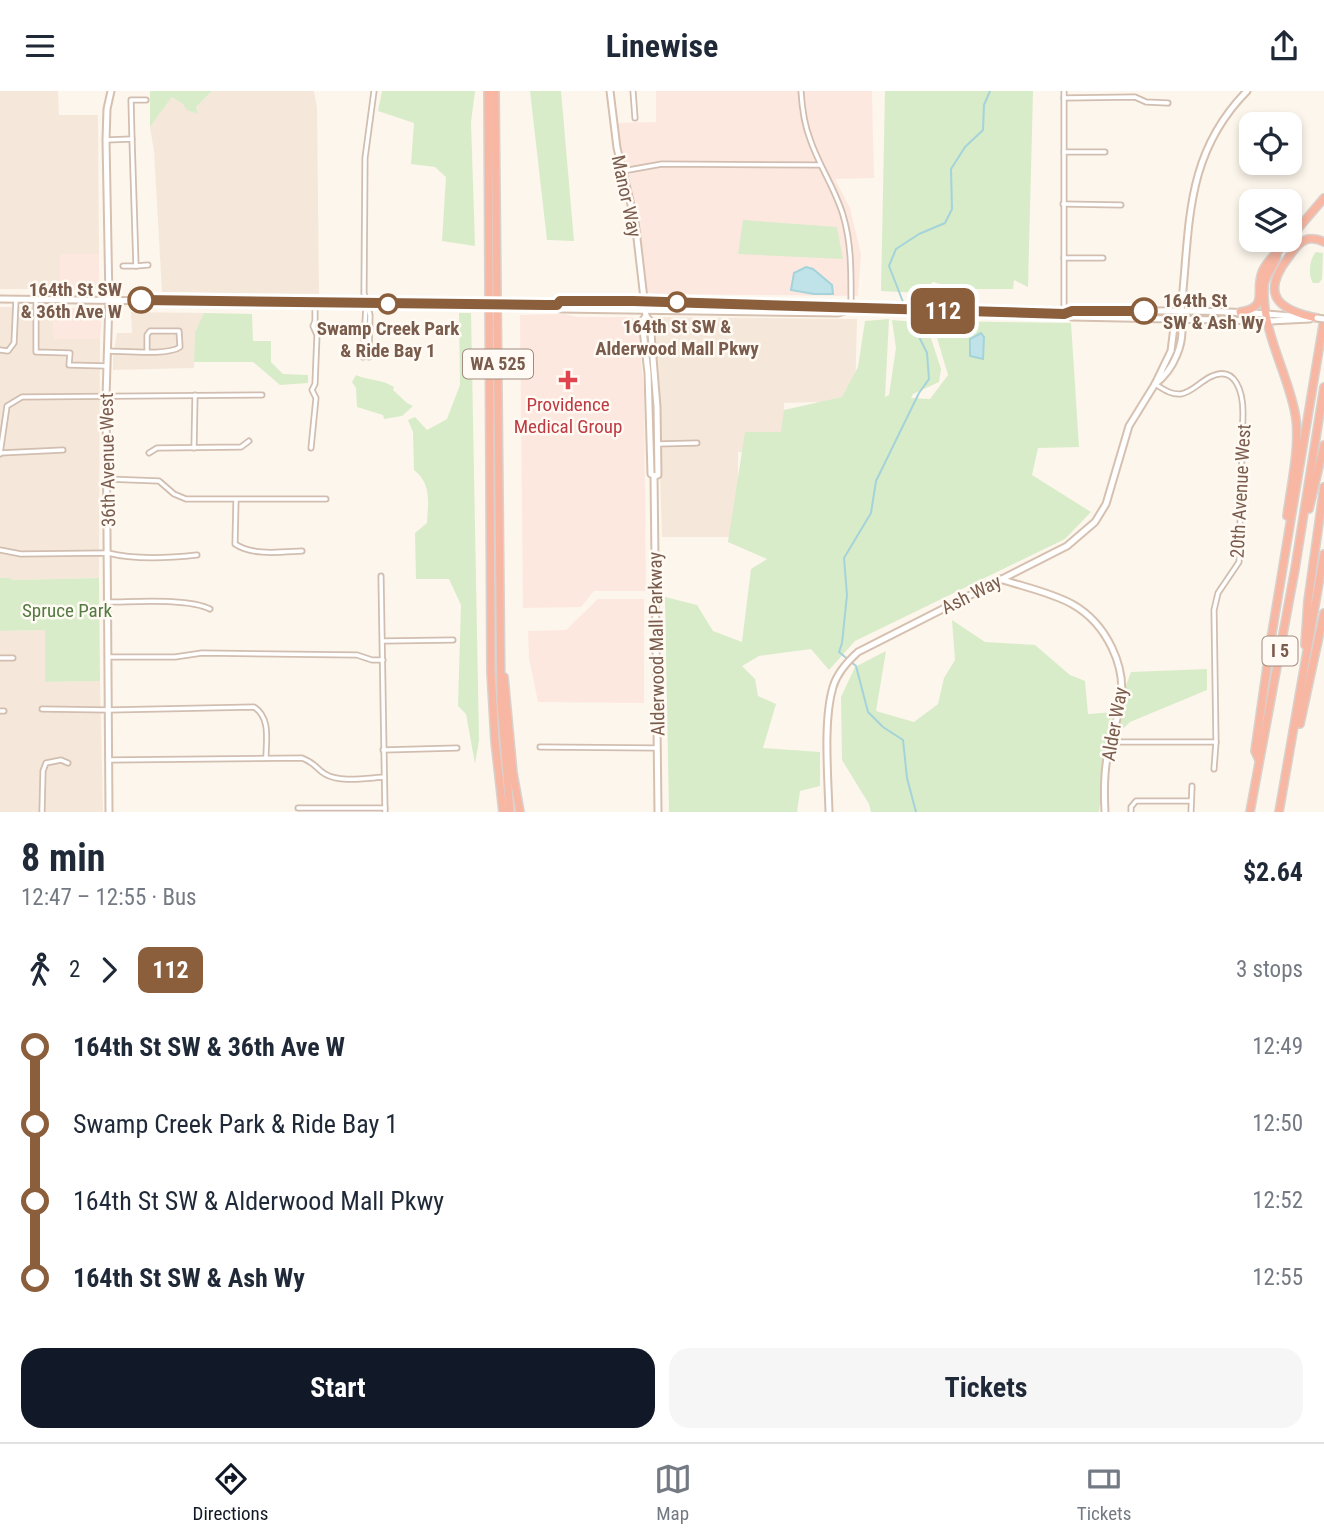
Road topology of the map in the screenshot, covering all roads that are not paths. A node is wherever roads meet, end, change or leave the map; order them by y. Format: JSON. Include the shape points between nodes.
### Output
{"nodes":[{"id":1,"x":111,"y":91,"type":"edge"},
{"id":2,"x":374,"y":91,"type":"edge"},
{"id":3,"x":488,"y":91,"type":"edge"},
{"id":4,"x":495,"y":91,"type":"edge"},
{"id":5,"x":610,"y":91,"type":"edge"},
{"id":6,"x":633,"y":91,"type":"edge"},
{"id":7,"x":801,"y":91,"type":"edge"},
{"id":8,"x":1064,"y":91,"type":"edge"},
{"id":9,"x":1247,"y":91,"type":"edge"},
{"id":10,"x":1064,"y":98,"type":"junction"},
{"id":11,"x":146,"y":100,"type":"dead end"},
{"id":12,"x":1168,"y":103,"type":"dead end"},
{"id":13,"x":635,"y":118,"type":"dead end"},
{"id":14,"x":132,"y":139,"type":"junction"},
{"id":15,"x":106,"y":140,"type":"junction"},
{"id":16,"x":1064,"y":152,"type":"junction"},
{"id":17,"x":1105,"y":152,"type":"dead end"},
{"id":18,"x":821,"y":165,"type":"junction"},
{"id":19,"x":623,"y":170,"type":"junction"},
{"id":20,"x":1324,"y":198,"type":"edge"},
{"id":21,"x":1063,"y":204,"type":"junction"},
{"id":22,"x":1121,"y":205,"type":"dead end"},
{"id":23,"x":1302,"y":224,"type":"edge"},
{"id":24,"x":1324,"y":242,"type":"edge"},
{"id":25,"x":1277,"y":253,"type":"joint"},
{"id":26,"x":1064,"y":258,"type":"junction"},
{"id":27,"x":1103,"y":258,"type":"dead end"},
{"id":28,"x":136,"y":265,"type":"junction"},
{"id":29,"x":148,"y":265,"type":"dead end"},
{"id":30,"x":122,"y":266,"type":"dead end"},
{"id":31,"x":0,"y":299,"type":"edge"},
{"id":32,"x":16,"y":300,"type":"junction"},
{"id":33,"x":36,"y":300,"type":"junction"},
{"id":34,"x":109,"y":300,"type":"junction"},
{"id":35,"x":644,"y":301,"type":"junction"},
{"id":36,"x":315,"y":303,"type":"junction"},
{"id":37,"x":367,"y":303,"type":"junction"},
{"id":38,"x":557,"y":305,"type":"junction"},
{"id":39,"x":851,"y":309,"type":"junction"},
{"id":40,"x":1181,"y":311,"type":"junction"},
{"id":41,"x":645,"y":313,"type":"junction"},
{"id":42,"x":1240,"y":313,"type":"junction"},
{"id":43,"x":1064,"y":314,"type":"junction"},
{"id":44,"x":1267,"y":317,"type":"junction"},
{"id":45,"x":1180,"y":319,"type":"junction"},
{"id":46,"x":1321,"y":319,"type":"edge"},
{"id":47,"x":0,"y":350,"type":"edge"},
{"id":48,"x":107,"y":351,"type":"junction"},
{"id":49,"x":147,"y":351,"type":"junction"},
{"id":50,"x":363,"y":357,"type":"dead end"},
{"id":51,"x":369,"y":357,"type":"dead end"},
{"id":52,"x":107,"y":366,"type":"junction"},
{"id":53,"x":1155,"y":384,"type":"junction"},
{"id":54,"x":1324,"y":387,"type":"edge"},
{"id":55,"x":195,"y":395,"type":"junction"},
{"id":56,"x":262,"y":395,"type":"dead end"},
{"id":57,"x":106,"y":397,"type":"junction"},
{"id":58,"x":249,"y":441,"type":"dead end"},
{"id":59,"x":697,"y":443,"type":"dead end"},
{"id":60,"x":657,"y":444,"type":"junction"},
{"id":61,"x":1324,"y":445,"type":"edge"},
{"id":62,"x":194,"y":448,"type":"junction"},
{"id":63,"x":311,"y":448,"type":"dead end"},
{"id":64,"x":63,"y":450,"type":"dead end"},
{"id":65,"x":149,"y":453,"type":"dead end"},
{"id":66,"x":0,"y":454,"type":"edge"},
{"id":67,"x":654,"y":476,"type":"junction"},
{"id":68,"x":107,"y":479,"type":"junction"},
{"id":69,"x":1324,"y":487,"type":"edge"},
{"id":70,"x":326,"y":499,"type":"dead end"},
{"id":71,"x":236,"y":500,"type":"junction"},
{"id":72,"x":0,"y":550,"type":"edge"},
{"id":73,"x":302,"y":551,"type":"dead end"},
{"id":74,"x":108,"y":553,"type":"junction"},
{"id":75,"x":1324,"y":554,"type":"edge"},
{"id":76,"x":197,"y":555,"type":"dead end"},
{"id":77,"x":1295,"y":569,"type":"junction"},
{"id":78,"x":380,"y":576,"type":"dead end"},
{"id":79,"x":1000,"y":579,"type":"junction"},
{"id":80,"x":109,"y":602,"type":"junction"},
{"id":81,"x":1277,"y":604,"type":"junction"},
{"id":82,"x":210,"y":609,"type":"dead end"},
{"id":83,"x":1324,"y":613,"type":"edge"},
{"id":84,"x":500,"y":637,"type":"junction"},
{"id":85,"x":453,"y":640,"type":"dead end"},
{"id":86,"x":383,"y":641,"type":"junction"},
{"id":87,"x":109,"y":657,"type":"junction"},
{"id":88,"x":0,"y":658,"type":"edge"},
{"id":89,"x":13,"y":658,"type":"dead end"},
{"id":90,"x":383,"y":660,"type":"junction"},
{"id":91,"x":1301,"y":691,"type":"junction"},
{"id":92,"x":42,"y":709,"type":"dead end"},
{"id":93,"x":109,"y":710,"type":"junction"},
{"id":94,"x":1111,"y":742,"type":"junction"},
{"id":95,"x":1216,"y":742,"type":"junction"},
{"id":96,"x":540,"y":747,"type":"dead end"},
{"id":97,"x":457,"y":748,"type":"dead end"},
{"id":98,"x":657,"y":748,"type":"junction"},
{"id":99,"x":383,"y":750,"type":"junction"},
{"id":100,"x":266,"y":758,"type":"junction"},
{"id":101,"x":109,"y":760,"type":"junction"},
{"id":102,"x":1259,"y":760,"type":"junction"},
{"id":103,"x":68,"y":763,"type":"dead end"},
{"id":104,"x":1214,"y":769,"type":"dead end"},
{"id":105,"x":384,"y":778,"type":"junction"},
{"id":106,"x":1192,"y":786,"type":"dead end"},
{"id":107,"x":1190,"y":801,"type":"junction"},
{"id":108,"x":298,"y":808,"type":"dead end"},
{"id":109,"x":1280,"y":808,"type":"edge"},
{"id":110,"x":385,"y":810,"type":"edge"},
{"id":111,"x":42,"y":812,"type":"edge"},
{"id":112,"x":109,"y":812,"type":"edge"},
{"id":113,"x":503,"y":812,"type":"edge"},
{"id":114,"x":510,"y":812,"type":"edge"},
{"id":115,"x":520,"y":812,"type":"edge"},
{"id":116,"x":658,"y":812,"type":"edge"},
{"id":117,"x":829,"y":812,"type":"edge"},
{"id":118,"x":1105,"y":812,"type":"edge"},
{"id":119,"x":1131,"y":812,"type":"edge"},
{"id":120,"x":1191,"y":812,"type":"edge"},
{"id":121,"x":1250,"y":812,"type":"edge"}],
"edges":[{"from":1,"to":15,"type":"main road","name":"36th Avenue West"},
{"from":2,"to":37,"type":"street","via":[[365,146]]},
{"from":3,"to":113,"type":"highway","number":"WA 525","via":[[491,672]]},
{"from":4,"to":84,"type":"highway","number":"WA 525"},
{"from":5,"to":19,"type":"main road","name":"Manor Way"},
{"from":6,"to":13,"type":"street"},
{"from":7,"to":18,"type":"street","via":[[810,139]]},
{"from":8,"to":10,"type":"street"},
{"from":9,"to":40,"type":"main road","name":"Ash Way","via":[[1219,124],[1200,163]]},
{"from":10,"to":12,"type":"street","via":[[1135,97]]},
{"from":10,"to":16,"type":"street"},
{"from":11,"to":14,"type":"street","via":[[131,100]]},
{"from":14,"to":15,"type":"street"},
{"from":14,"to":28,"type":"street"},
{"from":15,"to":34,"type":"main road","name":"36th Avenue West"},
{"from":16,"to":17,"type":"street"},
{"from":16,"to":21,"type":"street"},
{"from":18,"to":19,"type":"street","via":[[662,164]]},
{"from":18,"to":39,"type":"street","via":[[848,234]]},
{"from":19,"to":35,"type":"main road","name":"Manor Way","via":[[634,214]]},
{"from":20,"to":23,"type":"highway"},
{"from":21,"to":22,"type":"street"},
{"from":21,"to":26,"type":"street"},
{"from":24,"to":46,"type":"highway","via":[[1312,239],[1299,244],[1274,281],[1282,304]]},
{"from":25,"to":42,"type":"highway","via":[[1260,278],[1257,306]]},
{"from":25,"to":44,"type":"highway","via":[[1265,279]]},
{"from":26,"to":27,"type":"street"},
{"from":26,"to":43,"type":"street"},
{"from":28,"to":29,"type":"street"},
{"from":28,"to":30,"type":"street"},
{"from":31,"to":32,"type":"main road"},
{"from":32,"to":33,"type":"main road"},
{"from":32,"to":47,"type":"street","via":[[14,342],[8,351]]},
{"from":33,"to":34,"type":"main road"},
{"from":33,"to":52,"type":"street","via":[[36,352],[70,353],[69,365]]},
{"from":34,"to":36,"type":"main road"},
{"from":34,"to":48,"type":"main road","name":"36th Avenue West"},
{"from":35,"to":38,"type":"main road","via":[[560,301]]},
{"from":35,"to":39,"type":"main road"},
{"from":35,"to":41,"type":"main road","name":"Alderwood Mall Parkway"},
{"from":36,"to":37,"type":"main road"},
{"from":36,"to":63,"type":"street","via":[[312,390],[316,398]]},
{"from":37,"to":38,"type":"main road","bridge":true},
{"from":37,"to":50,"type":"street"},
{"from":37,"to":51,"type":"street"},
{"from":38,"to":41,"type":"main road","via":[[560,309]]},
{"from":39,"to":41,"type":"main road","via":[[838,313]]},
{"from":39,"to":43,"type":"main road"},
{"from":40,"to":42,"type":"main road"},
{"from":40,"to":43,"type":"main road"},
{"from":40,"to":45,"type":"main road","name":"Ash Way"},
{"from":41,"to":60,"type":"main road","name":"Alderwood Mall Parkway","via":[[650,321]]},
{"from":41,"to":67,"type":"main road","name":"Alderwood Mall Parkway"},
{"from":42,"to":44,"type":"main road"},
{"from":43,"to":45,"type":"main road"},
{"from":44,"to":45,"type":"main road"},
{"from":44,"to":46,"type":"main road"},
{"from":44,"to":81,"type":"highway","via":[[1297,422]]},
{"from":45,"to":53,"type":"main road","name":"Ash Way"},
{"from":46,"to":81,"type":"highway"},
{"from":48,"to":49,"type":"street"},
{"from":48,"to":52,"type":"main road","name":"36th Avenue West"},
{"from":49,"to":49,"type":"street","via":[[179,349],[179,331],[150,331]]},
{"from":52,"to":57,"type":"main road","name":"36th Avenue West"},
{"from":53,"to":79,"type":"main road","name":"Ash Way","via":[[1129,425],[1109,496],[1095,522],[1066,547]]},
{"from":53,"to":95,"type":"street","name":"20th Avenue West","via":[[1182,394],[1223,375],[1242,391],[1239,562],[1218,593],[1214,610]]},
{"from":54,"to":77,"type":"highway","number":"I 5"},
{"from":55,"to":56,"type":"street"},
{"from":55,"to":57,"type":"street"},
{"from":55,"to":62,"type":"street"},
{"from":57,"to":66,"type":"street","via":[[22,397],[7,406]]},
{"from":57,"to":68,"type":"main road","name":"36th Avenue West"},
{"from":58,"to":62,"type":"street","via":[[241,447]]},
{"from":59,"to":60,"type":"street"},
{"from":60,"to":67,"type":"main road","name":"Alderwood Mall Parkway","via":[[658,475]]},
{"from":61,"to":77,"type":"highway"},
{"from":62,"to":65,"type":"street","via":[[157,448]]},
{"from":64,"to":66,"type":"street"},
{"from":67,"to":98,"type":"main road","name":"Alderwood Mall Parkway"},
{"from":68,"to":71,"type":"street","via":[[159,481],[186,499]]},
{"from":68,"to":74,"type":"main road","name":"36th Avenue West"},
{"from":69,"to":91,"type":"highway"},
{"from":70,"to":71,"type":"street"},
{"from":71,"to":73,"type":"street","via":[[235,544],[269,552]]},
{"from":72,"to":74,"type":"street"},
{"from":74,"to":76,"type":"street"},
{"from":74,"to":80,"type":"main road","name":"36th Avenue West"},
{"from":75,"to":91,"type":"highway","number":"I 5"},
{"from":77,"to":102,"type":"highway","number":"I 5"},
{"from":78,"to":86,"type":"street"},
{"from":79,"to":94,"type":"main road","name":"Alder Way","via":[[1069,603],[1087,614],[1108,640],[1122,681]]},
{"from":79,"to":117,"type":"main road","name":"Ash Way","via":[[849,660],[833,685],[829,709]]},
{"from":80,"to":82,"type":"street","via":[[157,601]]},
{"from":80,"to":87,"type":"main road","name":"36th Avenue West"},
{"from":81,"to":102,"type":"highway","via":[[1255,751]]},
{"from":83,"to":109,"type":"highway"},
{"from":84,"to":114,"type":"highway","number":"WA 525","via":[[502,741]]},
{"from":84,"to":115,"type":"highway"},
{"from":85,"to":86,"type":"street"},
{"from":86,"to":90,"type":"street"},
{"from":87,"to":90,"type":"street","via":[[202,653],[357,655]]},
{"from":87,"to":93,"type":"main road","name":"36th Avenue West"},
{"from":88,"to":89,"type":"street"},
{"from":90,"to":99,"type":"street"},
{"from":91,"to":109,"type":"highway","number":"I 5"},
{"from":92,"to":93,"type":"street"},
{"from":93,"to":100,"type":"street","via":[[254,707],[266,722]]},
{"from":93,"to":101,"type":"main road","name":"36th Avenue West"},
{"from":94,"to":95,"type":"street"},
{"from":94,"to":118,"type":"main road","name":"Alder Way"},
{"from":95,"to":104,"type":"street","name":"20th Avenue West"},
{"from":96,"to":98,"type":"street"},
{"from":97,"to":99,"type":"street"},
{"from":98,"to":116,"type":"main road","name":"Alderwood Mall Parkway"},
{"from":99,"to":105,"type":"street"},
{"from":100,"to":101,"type":"street"},
{"from":100,"to":105,"type":"street","via":[[302,758],[336,778]]},
{"from":101,"to":112,"type":"main road","name":"36th Avenue West"},
{"from":102,"to":121,"type":"highway","number":"I 5"},
{"from":103,"to":111,"type":"street","via":[[46,763]]},
{"from":105,"to":110,"type":"street"},
{"from":106,"to":107,"type":"street"},
{"from":107,"to":119,"type":"street","via":[[1136,801]]},
{"from":107,"to":120,"type":"street"},
{"from":108,"to":110,"type":"street"}]}
